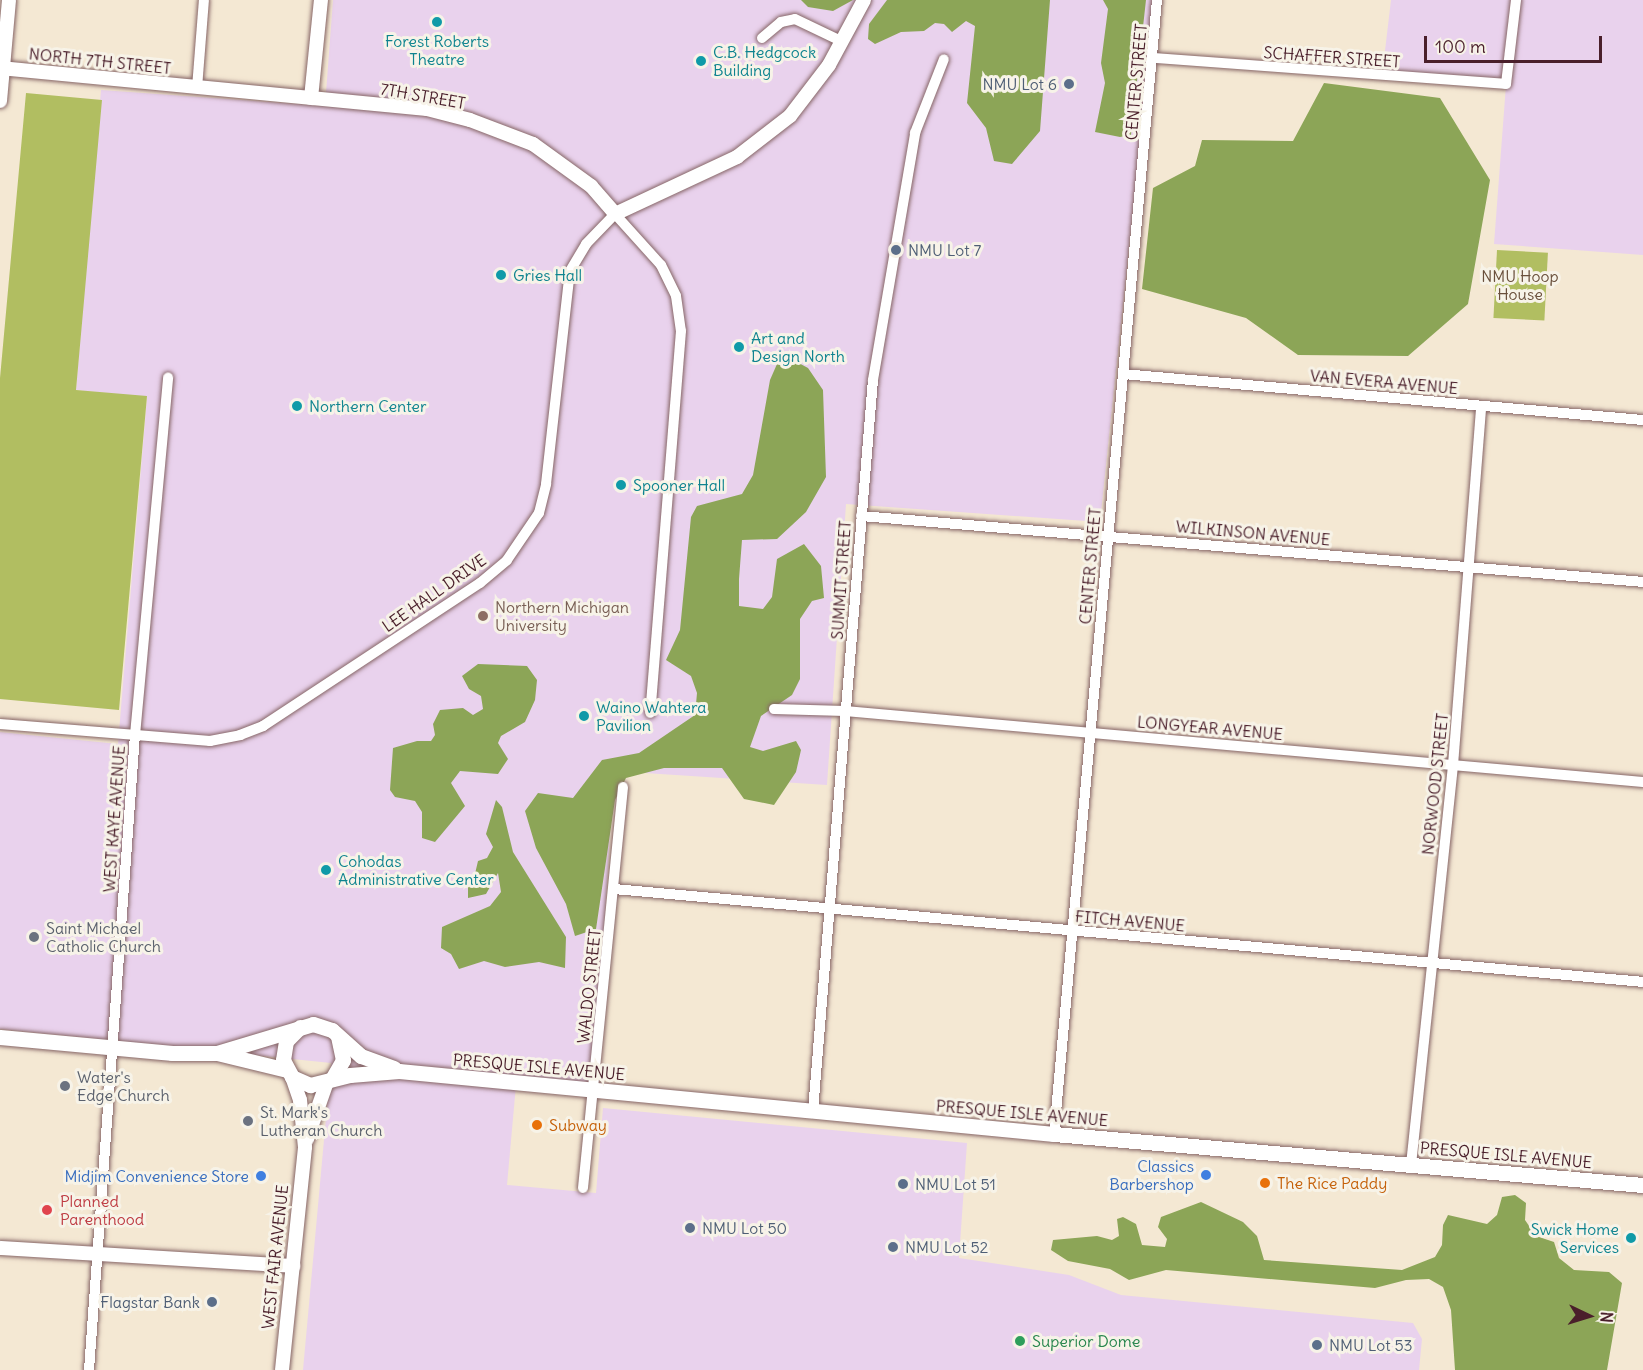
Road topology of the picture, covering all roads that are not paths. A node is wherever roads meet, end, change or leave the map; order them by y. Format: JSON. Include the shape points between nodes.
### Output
{"nodes":[{"id":1,"x":9,"y":0,"type":"edge"},
{"id":2,"x":204,"y":0,"type":"edge"},
{"id":3,"x":321,"y":0,"type":"edge"},
{"id":4,"x":864,"y":0,"type":"edge"},
{"id":5,"x":1157,"y":0,"type":"edge"},
{"id":6,"x":1516,"y":0,"type":"edge"},
{"id":7,"x":762,"y":38,"type":"dead end"},
{"id":8,"x":841,"y":41,"type":"junction"},
{"id":9,"x":1155,"y":58,"type":"junction"},
{"id":10,"x":944,"y":59,"type":"dead end"},
{"id":11,"x":1,"y":68,"type":"edge"},
{"id":12,"x":197,"y":88,"type":"junction"},
{"id":13,"x":311,"y":98,"type":"junction"},
{"id":14,"x":0,"y":101,"type":"edge"},
{"id":15,"x":615,"y":214,"type":"junction"},
{"id":16,"x":1123,"y":374,"type":"junction"},
{"id":17,"x":168,"y":378,"type":"dead end"},
{"id":18,"x":1481,"y":406,"type":"junction"},
{"id":19,"x":1643,"y":420,"type":"edge"},
{"id":20,"x":861,"y":516,"type":"junction"},
{"id":21,"x":1108,"y":535,"type":"junction"},
{"id":22,"x":1469,"y":566,"type":"junction"},
{"id":23,"x":1643,"y":582,"type":"edge"},
{"id":24,"x":774,"y":709,"type":"dead end"},
{"id":25,"x":846,"y":711,"type":"junction"},
{"id":26,"x":650,"y":713,"type":"dead end"},
{"id":27,"x":0,"y":724,"type":"edge"},
{"id":28,"x":1090,"y":733,"type":"junction"},
{"id":29,"x":135,"y":735,"type":"junction"},
{"id":30,"x":1453,"y":765,"type":"junction"},
{"id":31,"x":1643,"y":782,"type":"edge"},
{"id":32,"x":623,"y":787,"type":"dead end"},
{"id":33,"x":614,"y":889,"type":"junction"},
{"id":34,"x":830,"y":909,"type":"junction"},
{"id":35,"x":1072,"y":930,"type":"junction"},
{"id":36,"x":1431,"y":963,"type":"junction"},
{"id":37,"x":1643,"y":982,"type":"edge"},
{"id":38,"x":300,"y":1027,"type":"junction"},
{"id":39,"x":337,"y":1035,"type":"junction"},
{"id":40,"x":0,"y":1037,"type":"edge"},
{"id":41,"x":114,"y":1047,"type":"junction"},
{"id":42,"x":217,"y":1053,"type":"junction"},
{"id":43,"x":399,"y":1071,"type":"junction"},
{"id":44,"x":290,"y":1073,"type":"junction"},
{"id":45,"x":329,"y":1080,"type":"junction"},
{"id":46,"x":594,"y":1090,"type":"junction"},
{"id":47,"x":813,"y":1111,"type":"junction"},
{"id":48,"x":1054,"y":1134,"type":"junction"},
{"id":49,"x":304,"y":1147,"type":"junction"},
{"id":50,"x":1411,"y":1165,"type":"junction"},
{"id":51,"x":1643,"y":1185,"type":"edge"},
{"id":52,"x":583,"y":1188,"type":"dead end"},
{"id":53,"x":0,"y":1248,"type":"edge"},
{"id":54,"x":96,"y":1254,"type":"junction"},
{"id":55,"x":293,"y":1266,"type":"junction"},
{"id":56,"x":89,"y":1370,"type":"edge"},
{"id":57,"x":282,"y":1370,"type":"edge"}],
"edges":[{"from":1,"to":11,"type":"street"},
{"from":2,"to":12,"type":"street"},
{"from":3,"to":13,"type":"street"},
{"from":4,"to":8,"type":"street"},
{"from":5,"to":9,"type":"street","name":"CENTER STREET"},
{"from":6,"to":9,"type":"street","name":"SCHAFFER STREET","via":[[1506,84]]},
{"from":7,"to":8,"type":"street","via":[[781,22],[795,20]]},
{"from":8,"to":15,"type":"street","via":[[829,65],[790,116],[738,157]]},
{"from":9,"to":16,"type":"street","name":"CENTER STREET"},
{"from":10,"to":20,"type":"street","name":"SUMMIT STREET","via":[[915,133],[893,253],[873,380]]},
{"from":11,"to":12,"type":"street","name":"NORTH 7TH STREET"},
{"from":11,"to":14,"type":"street"},
{"from":12,"to":13,"type":"street","name":"7TH STREET"},
{"from":13,"to":15,"type":"street","name":"7TH STREET","via":[[427,109],[470,120],[533,144],[591,186]]},
{"from":15,"to":26,"type":"street","via":[[661,265],[676,296],[681,331]]},
{"from":15,"to":29,"type":"street","name":"LEE HALL DRIVE","via":[[586,244],[570,271],[546,484],[539,513],[507,560],[480,583],[263,726],[210,741]]},
{"from":16,"to":18,"type":"street","name":"VAN EVERA AVENUE"},
{"from":16,"to":21,"type":"street","name":"CENTER STREET"},
{"from":17,"to":29,"type":"street","name":"WEST KAYE AVENUE"},
{"from":18,"to":19,"type":"street","name":"VAN EVERA AVENUE"},
{"from":18,"to":22,"type":"street","name":"NORWOOD STREET"},
{"from":20,"to":21,"type":"street","name":"WILKINSON AVENUE"},
{"from":20,"to":25,"type":"street","name":"SUMMIT STREET"},
{"from":21,"to":22,"type":"street","name":"WILKINSON AVENUE"},
{"from":21,"to":28,"type":"street","name":"CENTER STREET"},
{"from":22,"to":23,"type":"street","name":"WILKINSON AVENUE"},
{"from":22,"to":30,"type":"street","name":"NORWOOD STREET"},
{"from":24,"to":25,"type":"street","name":"LONGYEAR AVENUE"},
{"from":25,"to":28,"type":"street","name":"LONGYEAR AVENUE"},
{"from":25,"to":34,"type":"street","name":"SUMMIT STREET"},
{"from":27,"to":29,"type":"street","name":"LEE HALL DRIVE"},
{"from":28,"to":30,"type":"street","name":"LONGYEAR AVENUE"},
{"from":28,"to":35,"type":"street","name":"CENTER STREET"},
{"from":29,"to":41,"type":"street","name":"WEST KAYE AVENUE"},
{"from":30,"to":31,"type":"street","name":"LONGYEAR AVENUE"},
{"from":30,"to":36,"type":"street","name":"NORWOOD STREET"},
{"from":32,"to":33,"type":"street","name":"WALDO STREET"},
{"from":33,"to":34,"type":"street","name":"FITCH AVENUE"},
{"from":33,"to":46,"type":"street","name":"WALDO STREET"},
{"from":34,"to":35,"type":"street","name":"FITCH AVENUE"},
{"from":34,"to":47,"type":"street","name":"SUMMIT STREET"},
{"from":35,"to":36,"type":"street","name":"FITCH AVENUE"},
{"from":35,"to":48,"type":"street","name":"CENTER STREET"},
{"from":36,"to":37,"type":"street","name":"FITCH AVENUE"},
{"from":36,"to":50,"type":"street","name":"NORWOOD STREET"},
{"from":38,"to":39,"type":"main road","name":"PRESQUE ISLE AVENUE","via":[[320,1025]]},
{"from":38,"to":42,"type":"main road","name":"PRESQUE ISLE AVENUE"},
{"from":38,"to":44,"type":"main road","name":"WEST FAIR AVENUE","via":[[284,1047]]},
{"from":39,"to":43,"type":"main road","name":"PRESQUE ISLE AVENUE","via":[[354,1052]]},
{"from":39,"to":45,"type":"main road","name":"WEST FAIR AVENUE","via":[[343,1060]]},
{"from":40,"to":41,"type":"main road","name":"PRESQUE ISLE AVENUE"},
{"from":41,"to":42,"type":"main road","name":"PRESQUE ISLE AVENUE"},
{"from":41,"to":54,"type":"street","name":"WEST KAYE AVENUE"},
{"from":42,"to":44,"type":"main road","name":"PRESQUE ISLE AVENUE"},
{"from":43,"to":45,"type":"main road","name":"PRESQUE ISLE AVENUE"},
{"from":43,"to":46,"type":"main road","name":"PRESQUE ISLE AVENUE"},
{"from":44,"to":45,"type":"main road","name":"PRESQUE ISLE AVENUE","via":[[310,1085]]},
{"from":44,"to":49,"type":"street","name":"WEST FAIR AVENUE","via":[[300,1100]]},
{"from":45,"to":49,"type":"street","name":"WEST FAIR AVENUE"},
{"from":46,"to":47,"type":"main road","name":"PRESQUE ISLE AVENUE"},
{"from":46,"to":52,"type":"street","name":"WALDO STREET"},
{"from":47,"to":48,"type":"main road","name":"PRESQUE ISLE AVENUE"},
{"from":48,"to":50,"type":"main road","name":"PRESQUE ISLE AVENUE"},
{"from":49,"to":55,"type":"street","name":"WEST FAIR AVENUE"},
{"from":50,"to":51,"type":"main road","name":"PRESQUE ISLE AVENUE"},
{"from":53,"to":54,"type":"street"},
{"from":54,"to":55,"type":"street"},
{"from":54,"to":56,"type":"street","name":"WEST KAYE AVENUE"},
{"from":55,"to":57,"type":"street","name":"WEST FAIR AVENUE"}]}
